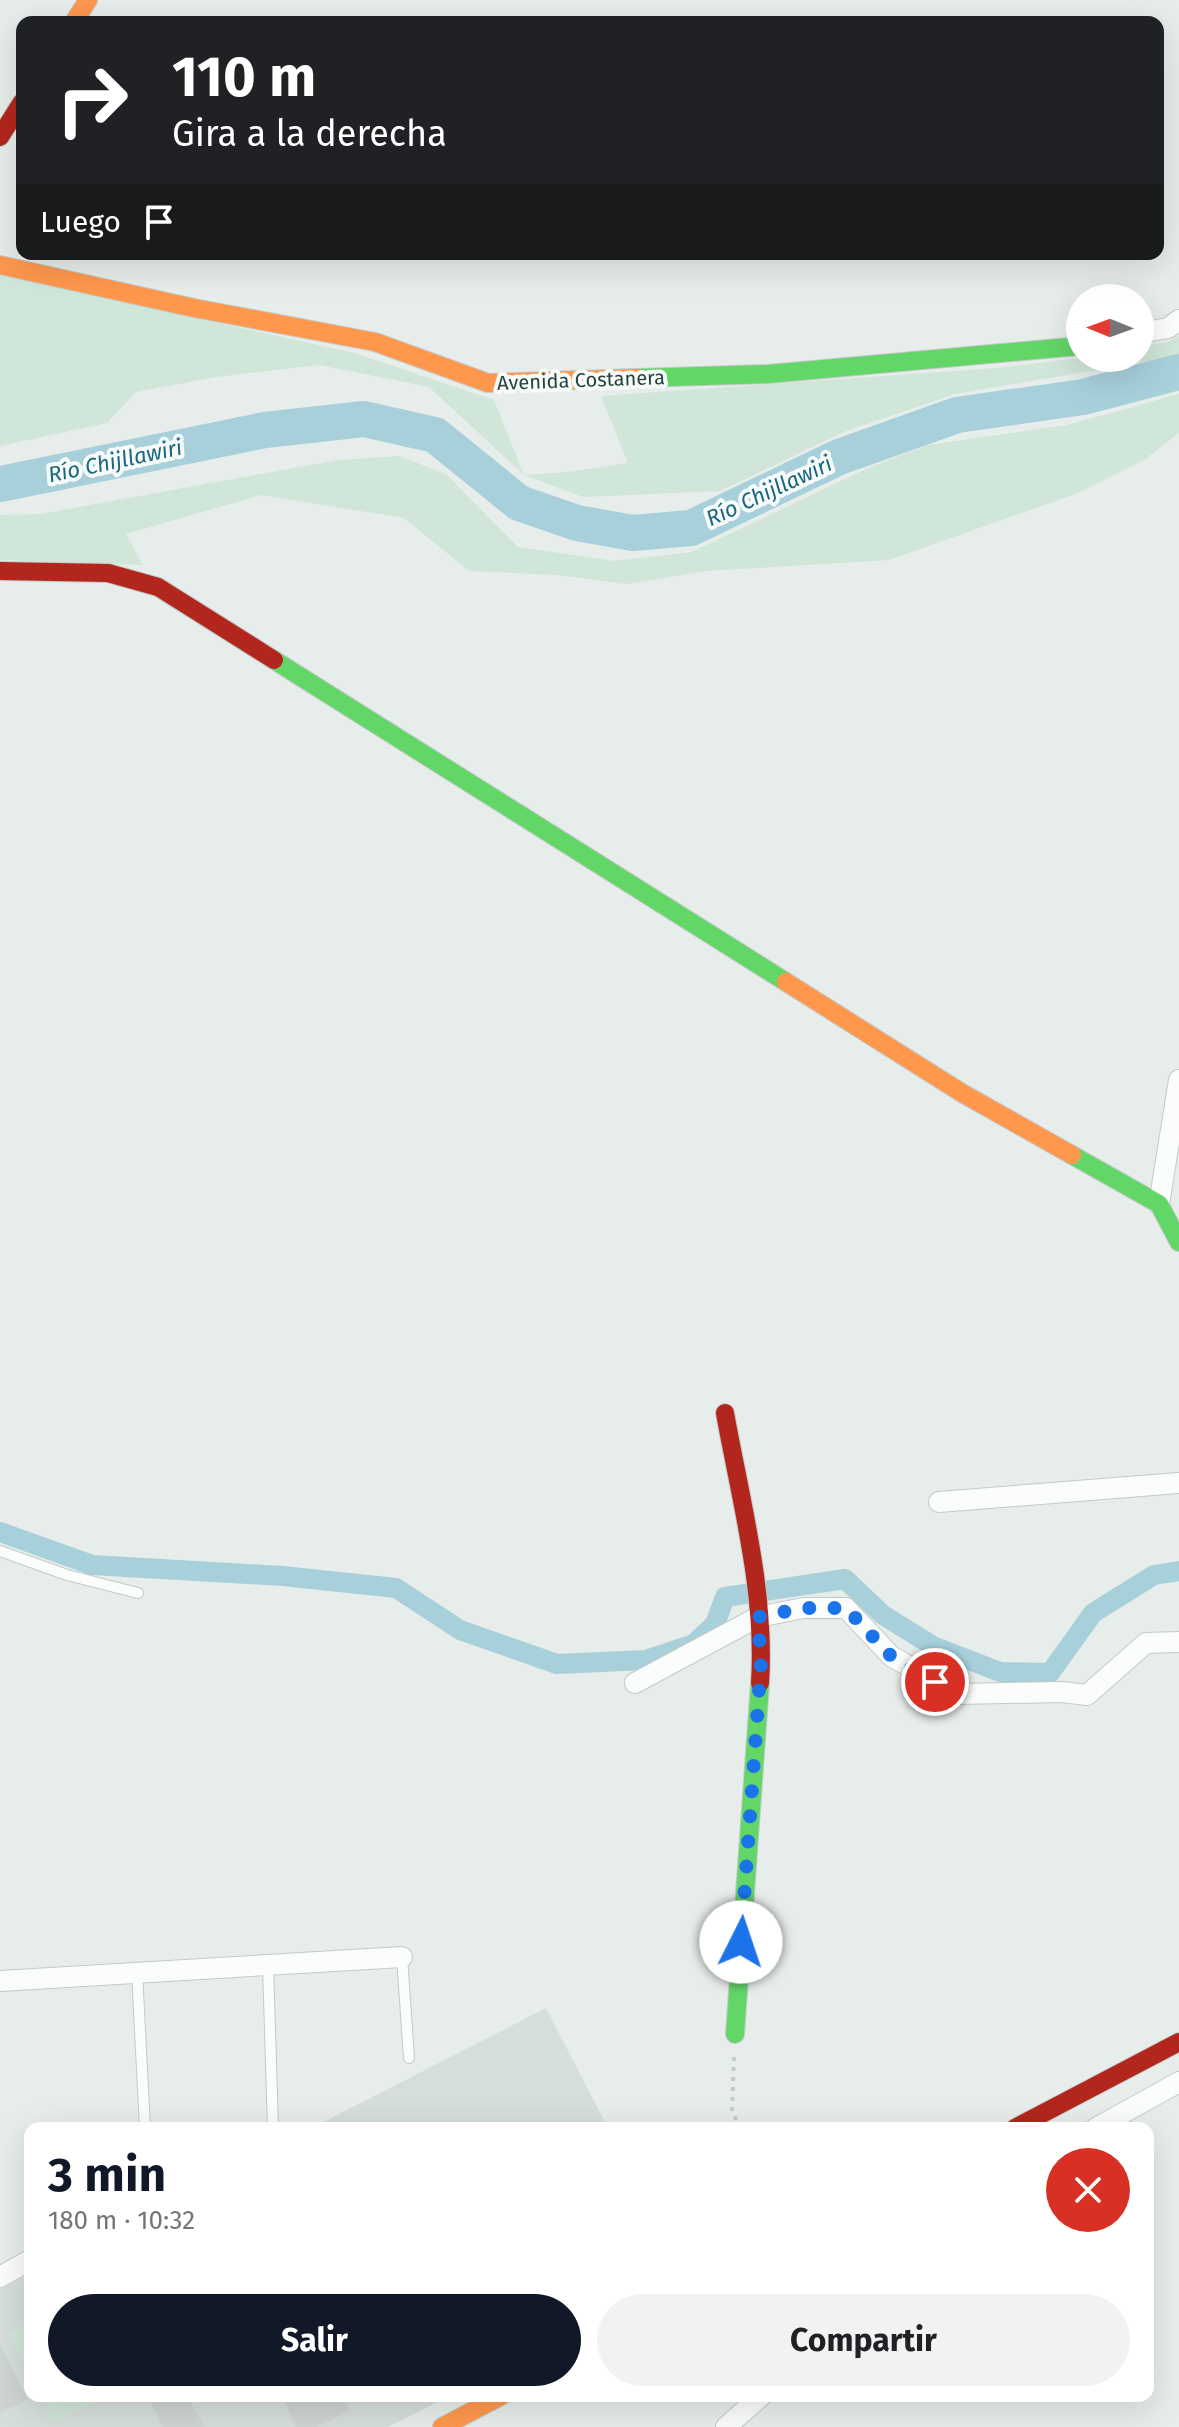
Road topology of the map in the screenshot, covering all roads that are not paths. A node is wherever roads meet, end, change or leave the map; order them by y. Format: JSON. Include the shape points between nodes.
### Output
{"nodes":[{"id":1,"x":16,"y":112,"type":"edge"},
{"id":2,"x":0,"y":137,"type":"edge"},
{"id":3,"x":0,"y":265,"type":"edge"},
{"id":4,"x":1179,"y":320,"type":"edge"},
{"id":5,"x":1154,"y":330,"type":"edge"},
{"id":6,"x":1066,"y":349,"type":"edge"},
{"id":7,"x":0,"y":571,"type":"edge"},
{"id":8,"x":1179,"y":1080,"type":"edge"},
{"id":9,"x":1159,"y":1204,"type":"junction"},
{"id":10,"x":1179,"y":1242,"type":"edge"},
{"id":11,"x":725,"y":1413,"type":"dead end"},
{"id":12,"x":1179,"y":1483,"type":"edge"},
{"id":13,"x":939,"y":1502,"type":"dead end"},
{"id":14,"x":0,"y":1551,"type":"edge"},
{"id":15,"x":138,"y":1593,"type":"dead end"},
{"id":16,"x":758,"y":1610,"type":"junction"},
{"id":17,"x":1179,"y":1642,"type":"edge"},
{"id":18,"x":635,"y":1683,"type":"dead end"},
{"id":19,"x":402,"y":1957,"type":"joint"},
{"id":20,"x":268,"y":1965,"type":"junction"},
{"id":21,"x":137,"y":1972,"type":"junction"},
{"id":22,"x":0,"y":1981,"type":"edge"},
{"id":23,"x":735,"y":2034,"type":"road end"},
{"id":24,"x":1179,"y":2042,"type":"edge"},
{"id":25,"x":409,"y":2058,"type":"dead end"},
{"id":26,"x":1179,"y":2082,"type":"edge"},
{"id":27,"x":145,"y":2122,"type":"edge"},
{"id":28,"x":273,"y":2122,"type":"edge"},
{"id":29,"x":1026,"y":2122,"type":"edge"},
{"id":30,"x":1107,"y":2122,"type":"edge"},
{"id":31,"x":24,"y":2263,"type":"edge"},
{"id":32,"x":0,"y":2277,"type":"edge"},
{"id":33,"x":490,"y":2402,"type":"edge"},
{"id":34,"x":754,"y":2402,"type":"edge"},
{"id":35,"x":442,"y":2427,"type":"edge"},
{"id":36,"x":726,"y":2427,"type":"edge"}],
"edges":[{"from":1,"to":2,"type":"street"},
{"from":3,"to":6,"type":"street","name":"Avenida Costanera","via":[[375,342],[488,383],[768,374]]},
{"from":4,"to":5,"type":"street"},
{"from":7,"to":9,"type":"street","via":[[108,573],[158,587],[962,1093]]},
{"from":8,"to":9,"type":"street"},
{"from":9,"to":10,"type":"street"},
{"from":11,"to":16,"type":"street"},
{"from":12,"to":13,"type":"street"},
{"from":14,"to":15,"type":"lane"},
{"from":16,"to":17,"type":"street","via":[[846,1608],[891,1656],[957,1694],[1087,1695],[1146,1643]]},
{"from":16,"to":18,"type":"street"},
{"from":16,"to":23,"type":"street","via":[[761,1663]]},
{"from":19,"to":20,"type":"street"},
{"from":19,"to":25,"type":"lane"},
{"from":20,"to":21,"type":"street"},
{"from":20,"to":28,"type":"lane"},
{"from":21,"to":22,"type":"street"},
{"from":21,"to":27,"type":"lane"},
{"from":24,"to":29,"type":"street"},
{"from":26,"to":30,"type":"street"},
{"from":31,"to":32,"type":"street"},
{"from":33,"to":35,"type":"street"},
{"from":34,"to":36,"type":"street"}]}
